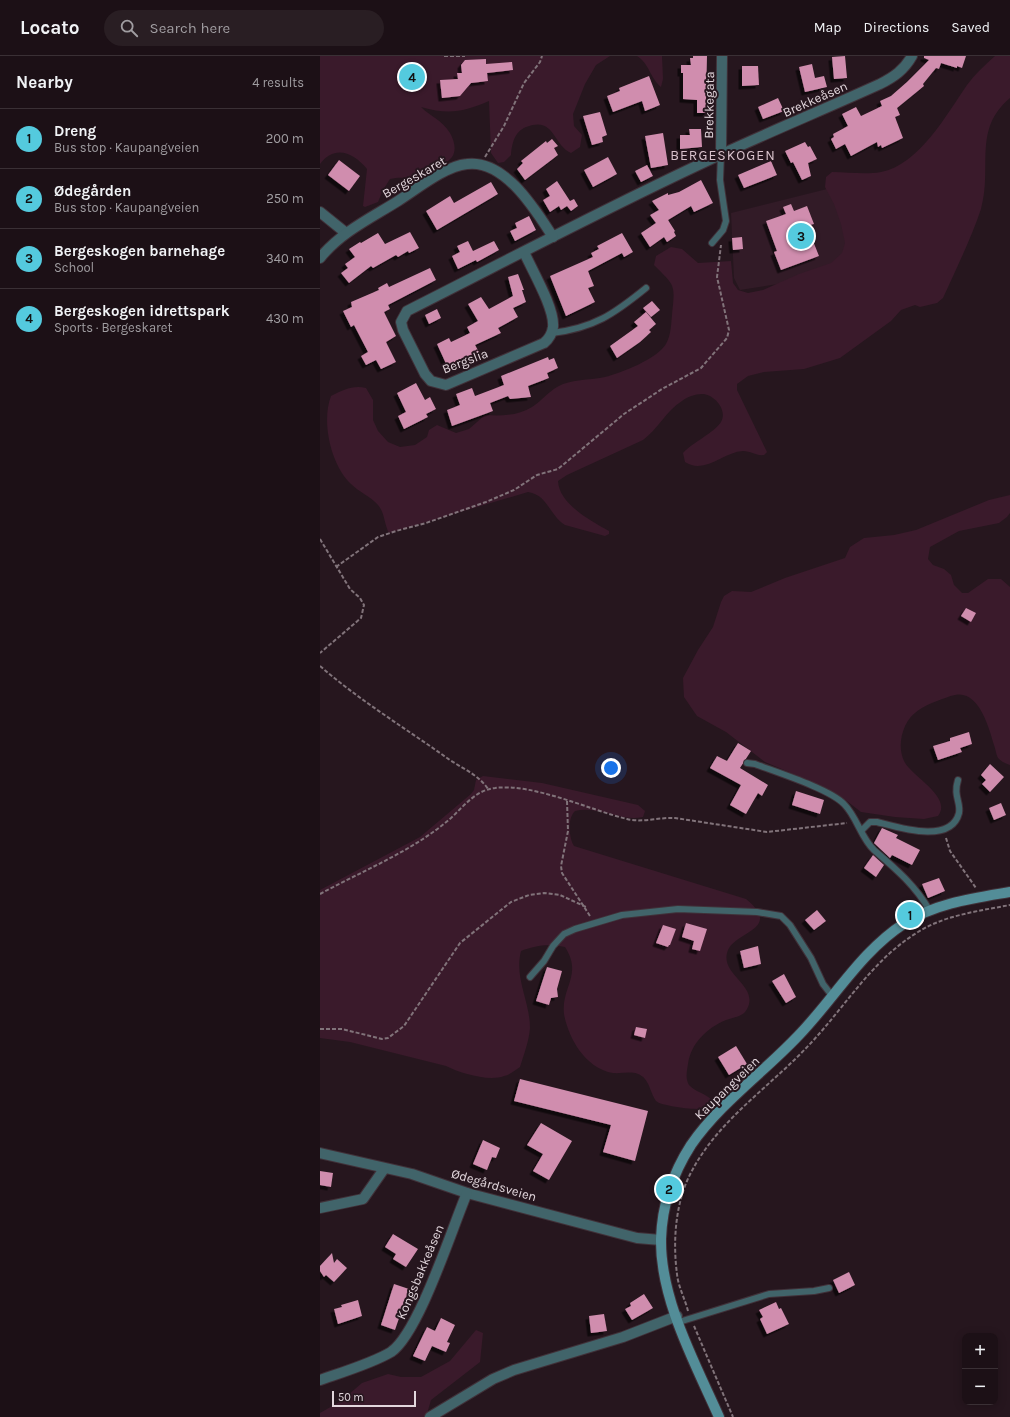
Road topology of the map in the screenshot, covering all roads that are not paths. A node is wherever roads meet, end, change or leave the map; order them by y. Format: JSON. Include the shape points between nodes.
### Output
{"nodes":[{"id":1,"x":722,"y":56,"type":"edge"},
{"id":2,"x":912,"y":56,"type":"edge"},
{"id":3,"x":721,"y":154,"type":"junction"},
{"id":4,"x":320,"y":212,"type":"edge"},
{"id":5,"x":346,"y":232,"type":"junction"},
{"id":6,"x":553,"y":238,"type":"junction"},
{"id":7,"x":712,"y":243,"type":"dead end"},
{"id":8,"x":524,"y":252,"type":"junction"},
{"id":9,"x":320,"y":258,"type":"edge"},
{"id":10,"x":646,"y":288,"type":"dead end"},
{"id":11,"x":552,"y":333,"type":"junction"},
{"id":12,"x":747,"y":763,"type":"dead end"},
{"id":13,"x":958,"y":780,"type":"dead end"},
{"id":14,"x":862,"y":830,"type":"junction"},
{"id":15,"x":1010,"y":892,"type":"edge"},
{"id":16,"x":930,"y":911,"type":"junction"},
{"id":17,"x":530,"y":977,"type":"dead end"},
{"id":18,"x":833,"y":997,"type":"junction"},
{"id":19,"x":320,"y":1153,"type":"edge"},
{"id":20,"x":384,"y":1169,"type":"junction"},
{"id":21,"x":467,"y":1193,"type":"junction"},
{"id":22,"x":320,"y":1208,"type":"edge"},
{"id":23,"x":661,"y":1240,"type":"junction"},
{"id":24,"x":829,"y":1288,"type":"dead end"},
{"id":25,"x":678,"y":1319,"type":"junction"},
{"id":26,"x":320,"y":1380,"type":"edge"},
{"id":27,"x":430,"y":1417,"type":"edge"},
{"id":28,"x":719,"y":1417,"type":"edge"}],
"edges":[{"from":1,"to":3,"type":"street","name":"Brekkegata"},
{"from":2,"to":3,"type":"street","name":"Brekkeåsen","via":[[896,76]]},
{"from":3,"to":6,"type":"street","name":"Bergslia"},
{"from":3,"to":7,"type":"lane","via":[[720,180],[726,221],[723,230]]},
{"from":4,"to":5,"type":"street"},
{"from":5,"to":6,"type":"street","name":"Bergeskaret","via":[[446,172],[467,164],[482,165],[508,179],[520,189]]},
{"from":5,"to":9,"type":"street","name":"Bergeskaret"},
{"from":6,"to":8,"type":"street","name":"Bergslia"},
{"from":8,"to":11,"type":"street","via":[[550,308]]},
{"from":8,"to":11,"type":"street","name":"Bergslia","via":[[408,311],[401,322],[402,330],[425,374],[431,381],[446,385],[544,343]]},
{"from":10,"to":11,"type":"lane","via":[[609,317],[576,329]]},
{"from":12,"to":14,"type":"lane","via":[[829,794],[843,803]]},
{"from":13,"to":14,"type":"lane","via":[[955,789],[958,817],[943,830],[925,832],[877,822],[870,822]]},
{"from":14,"to":16,"type":"lane","via":[[874,850],[910,882]]},
{"from":15,"to":16,"type":"main road","name":"Kaupangveien","via":[[980,896]]},
{"from":16,"to":18,"type":"main road","name":"Kaupangveien","via":[[905,922],[876,945]]},
{"from":17,"to":18,"type":"lane","via":[[564,934],[622,915],[678,908],[758,912],[781,916],[790,925]]},
{"from":18,"to":23,"type":"main road","name":"Kaupangveien","via":[[779,1056],[715,1115],[691,1146],[671,1185]]},
{"from":19,"to":20,"type":"street","name":"Ødegårdsveien"},
{"from":20,"to":21,"type":"street","name":"Ødegårdsveien","via":[[412,1174]]},
{"from":20,"to":22,"type":"street","via":[[363,1199]]},
{"from":21,"to":23,"type":"street","name":"Ødegårdsveien","via":[[637,1238]]},
{"from":21,"to":26,"type":"street","name":"Kongsbakkeåsen","via":[[417,1316],[403,1341],[391,1352]]},
{"from":23,"to":25,"type":"main road","name":"Kaupangveien","via":[[664,1274]]},
{"from":24,"to":25,"type":"lane","via":[[769,1294]]},
{"from":25,"to":27,"type":"street","via":[[514,1370],[493,1379]]},
{"from":25,"to":28,"type":"main road","name":"Kaupangveien"}]}
